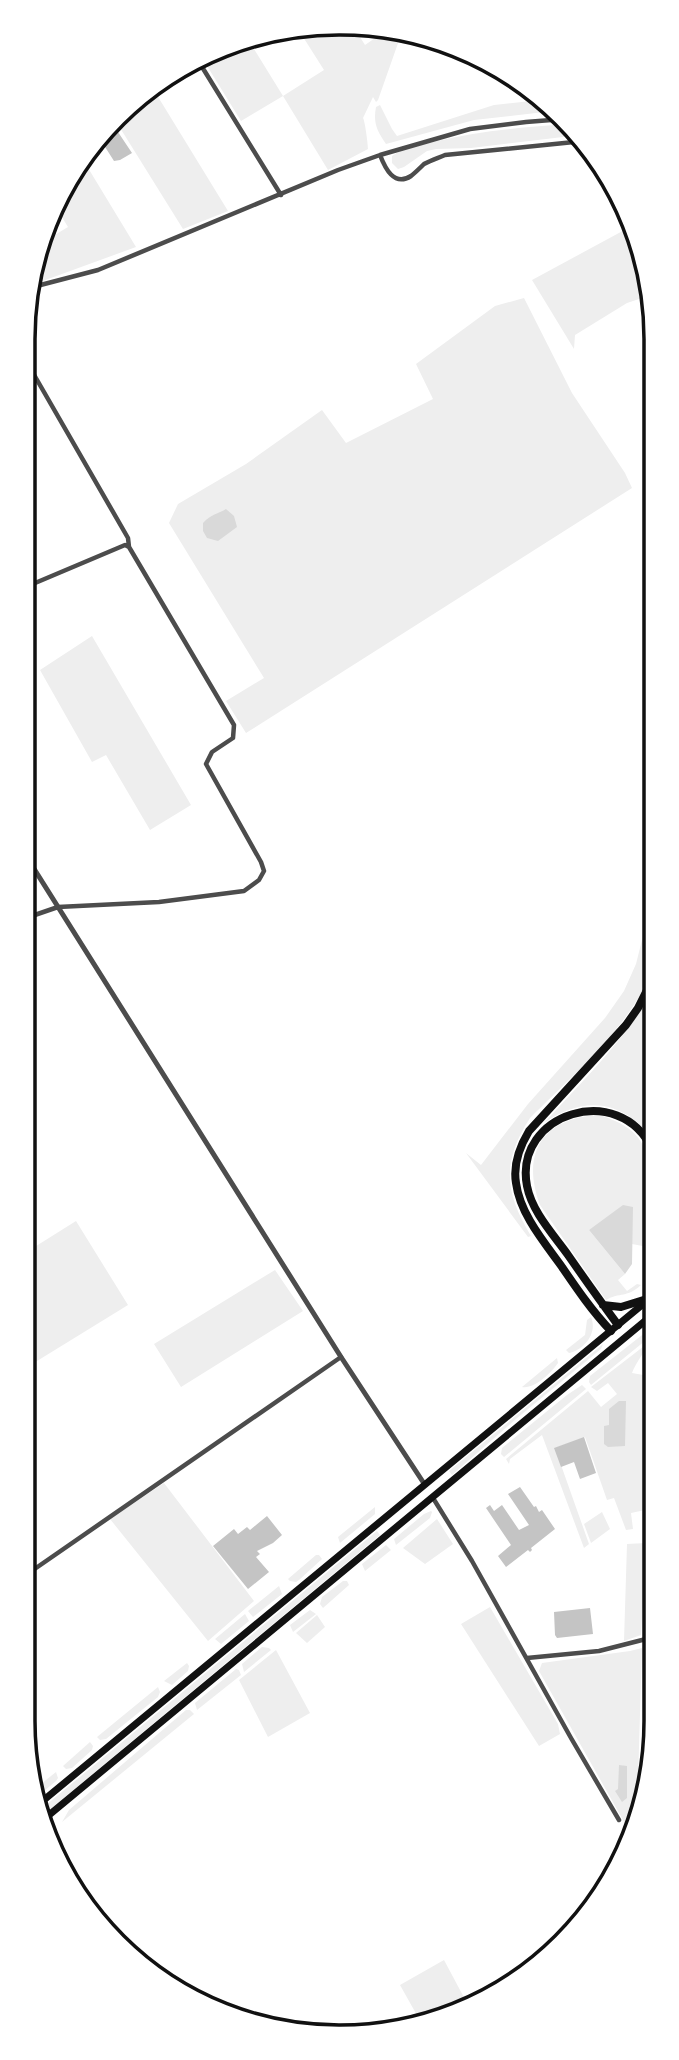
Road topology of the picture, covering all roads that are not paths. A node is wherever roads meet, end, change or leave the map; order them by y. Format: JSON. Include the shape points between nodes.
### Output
{"nodes":[{"id":1,"x":203,"y":67,"type":"edge"},
{"id":2,"x":550,"y":120,"type":"edge"},
{"id":3,"x":571,"y":142,"type":"edge"},
{"id":4,"x":380,"y":155,"type":"junction"},
{"id":5,"x":281,"y":195,"type":"junction"},
{"id":6,"x":40,"y":285,"type":"edge"},
{"id":7,"x":35,"y":376,"type":"edge"},
{"id":8,"x":129,"y":547,"type":"junction"},
{"id":9,"x":35,"y":583,"type":"edge"},
{"id":10,"x":35,"y":870,"type":"edge"},
{"id":11,"x":58,"y":907,"type":"junction"},
{"id":12,"x":35,"y":916,"type":"edge"},
{"id":13,"x":644,"y":997,"type":"edge"},
{"id":14,"x":644,"y":1137,"type":"edge"},
{"id":15,"x":644,"y":1300,"type":"edge"},
{"id":16,"x":644,"y":1303,"type":"edge"},
{"id":17,"x":603,"y":1305,"type":"junction"},
{"id":18,"x":644,"y":1323,"type":"edge"},
{"id":19,"x":618,"y":1325,"type":"junction"},
{"id":20,"x":611,"y":1331,"type":"junction"},
{"id":21,"x":624,"y":1339,"type":"junction"},
{"id":22,"x":341,"y":1357,"type":"junction"},
{"id":23,"x":425,"y":1485,"type":"junction"},
{"id":24,"x":432,"y":1497,"type":"junction"},
{"id":25,"x":35,"y":1569,"type":"edge"},
{"id":26,"x":644,"y":1640,"type":"edge"},
{"id":27,"x":527,"y":1658,"type":"junction"},
{"id":28,"x":45,"y":1799,"type":"edge"},
{"id":29,"x":50,"y":1814,"type":"edge"},
{"id":30,"x":619,"y":1821,"type":"dead end"}],
"edges":[{"from":1,"to":5,"type":"street"},
{"from":2,"to":4,"type":"street","via":[[470,129]]},
{"from":3,"to":4,"type":"street","via":[[445,155],[403,179],[390,174]]},
{"from":4,"to":5,"type":"street"},
{"from":5,"to":6,"type":"street","via":[[98,270]]},
{"from":7,"to":8,"type":"street"},
{"from":8,"to":9,"type":"street"},
{"from":8,"to":11,"type":"street","via":[[234,726],[233,738],[212,752],[206,764],[264,872],[244,891],[146,903]]},
{"from":10,"to":11,"type":"street"},
{"from":11,"to":12,"type":"street"},
{"from":11,"to":22,"type":"street"},
{"from":13,"to":20,"type":"highway","via":[[626,1025],[529,1131],[515,1170],[518,1195],[535,1228]]},
{"from":14,"to":17,"type":"highway","via":[[626,1119],[584,1110],[552,1124],[528,1158],[527,1186],[533,1203]]},
{"from":15,"to":17,"type":"highway","via":[[621,1307]]},
{"from":16,"to":19,"type":"main road"},
{"from":17,"to":19,"type":"highway"},
{"from":18,"to":21,"type":"main road"},
{"from":19,"to":20,"type":"main road"},
{"from":19,"to":21,"type":"main road"},
{"from":20,"to":21,"type":"main road"},
{"from":20,"to":23,"type":"main road"},
{"from":21,"to":24,"type":"main road"},
{"from":22,"to":23,"type":"street"},
{"from":22,"to":25,"type":"street"},
{"from":23,"to":28,"type":"main road"},
{"from":24,"to":27,"type":"street"},
{"from":24,"to":29,"type":"main road"},
{"from":26,"to":27,"type":"street","via":[[599,1651]]},
{"from":27,"to":30,"type":"street"}]}
